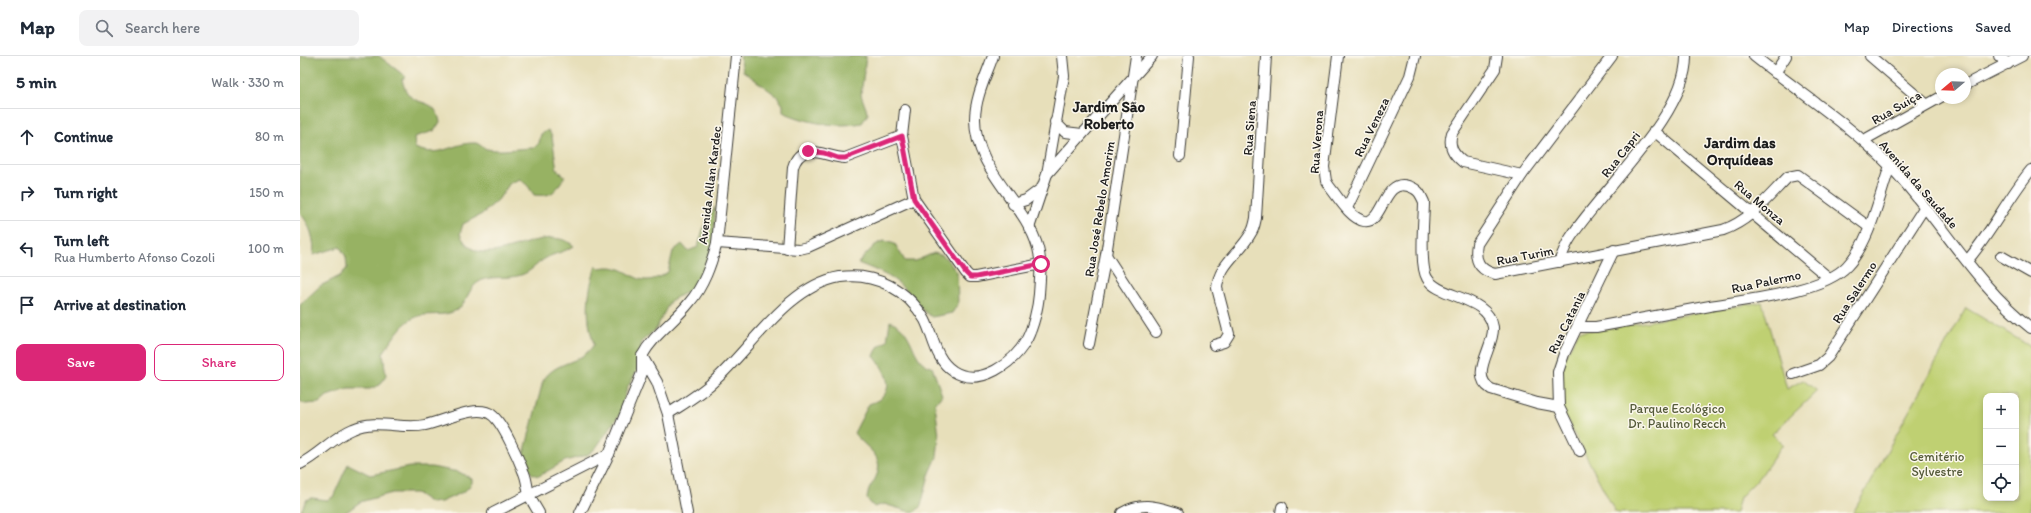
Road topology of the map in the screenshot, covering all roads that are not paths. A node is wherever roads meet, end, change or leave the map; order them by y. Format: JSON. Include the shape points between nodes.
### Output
{"nodes":[{"id":1,"x":736,"y":56,"type":"edge"},
{"id":2,"x":994,"y":56,"type":"edge"},
{"id":3,"x":1062,"y":56,"type":"edge"},
{"id":4,"x":1070,"y":56,"type":"edge"},
{"id":5,"x":1136,"y":56,"type":"edge"},
{"id":6,"x":1152,"y":56,"type":"edge"},
{"id":7,"x":1189,"y":56,"type":"edge"},
{"id":8,"x":1266,"y":56,"type":"edge"},
{"id":9,"x":1338,"y":56,"type":"edge"},
{"id":10,"x":1415,"y":56,"type":"edge"},
{"id":11,"x":1497,"y":56,"type":"edge"},
{"id":12,"x":1612,"y":56,"type":"edge"},
{"id":13,"x":1686,"y":56,"type":"edge"},
{"id":14,"x":1754,"y":56,"type":"edge"},
{"id":15,"x":1786,"y":56,"type":"edge"},
{"id":16,"x":1870,"y":56,"type":"edge"},
{"id":17,"x":1999,"y":56,"type":"edge"},
{"id":18,"x":2022,"y":56,"type":"edge"},
{"id":19,"x":2008,"y":64,"type":"junction"},
{"id":20,"x":1775,"y":73,"type":"junction"},
{"id":21,"x":1064,"y":76,"type":"junction"},
{"id":22,"x":1132,"y":79,"type":"junction"},
{"id":23,"x":1971,"y":82,"type":"edge"},
{"id":24,"x":1935,"y":100,"type":"edge"},
{"id":25,"x":1926,"y":104,"type":"junction"},
{"id":26,"x":905,"y":110,"type":"dead end"},
{"id":27,"x":1055,"y":122,"type":"junction"},
{"id":28,"x":1654,"y":131,"type":"junction"},
{"id":29,"x":1082,"y":134,"type":"junction"},
{"id":30,"x":902,"y":136,"type":"junction"},
{"id":31,"x":1864,"y":140,"type":"junction"},
{"id":32,"x":1180,"y":156,"type":"dead end"},
{"id":33,"x":1890,"y":166,"type":"junction"},
{"id":34,"x":2031,"y":170,"type":"edge"},
{"id":35,"x":1047,"y":174,"type":"junction"},
{"id":36,"x":1522,"y":175,"type":"junction"},
{"id":37,"x":1044,"y":187,"type":"junction"},
{"id":38,"x":914,"y":199,"type":"junction"},
{"id":39,"x":1013,"y":204,"type":"junction"},
{"id":40,"x":1347,"y":208,"type":"junction"},
{"id":41,"x":1924,"y":208,"type":"junction"},
{"id":42,"x":1753,"y":213,"type":"junction"},
{"id":43,"x":1869,"y":227,"type":"junction"},
{"id":44,"x":1029,"y":228,"type":"junction"},
{"id":45,"x":718,"y":242,"type":"junction"},
{"id":46,"x":786,"y":249,"type":"junction"},
{"id":47,"x":1614,"y":250,"type":"junction"},
{"id":48,"x":1106,"y":255,"type":"junction"},
{"id":49,"x":2000,"y":256,"type":"dead end"},
{"id":50,"x":1967,"y":260,"type":"junction"},
{"id":51,"x":1559,"y":262,"type":"junction"},
{"id":52,"x":1041,"y":264,"type":"junction"},
{"id":53,"x":2031,"y":273,"type":"edge"},
{"id":54,"x":1829,"y":278,"type":"junction"},
{"id":55,"x":1578,"y":327,"type":"junction"},
{"id":56,"x":2031,"y":328,"type":"edge"},
{"id":57,"x":1156,"y":332,"type":"dead end"},
{"id":58,"x":1089,"y":344,"type":"dead end"},
{"id":59,"x":1214,"y":345,"type":"dead end"},
{"id":60,"x":642,"y":356,"type":"junction"},
{"id":61,"x":1793,"y":374,"type":"dead end"},
{"id":62,"x":1559,"y":407,"type":"junction"},
{"id":63,"x":668,"y":414,"type":"junction"},
{"id":64,"x":1580,"y":451,"type":"dead end"},
{"id":65,"x":609,"y":454,"type":"junction"},
{"id":66,"x":300,"y":464,"type":"edge"},
{"id":67,"x":525,"y":474,"type":"junction"},
{"id":68,"x":544,"y":488,"type":"junction"},
{"id":69,"x":529,"y":495,"type":"junction"},
{"id":70,"x":493,"y":513,"type":"edge"},
{"id":71,"x":539,"y":513,"type":"edge"},
{"id":72,"x":580,"y":513,"type":"edge"},
{"id":73,"x":687,"y":513,"type":"edge"},
{"id":74,"x":1122,"y":513,"type":"edge"},
{"id":75,"x":1178,"y":513,"type":"edge"}],
"edges":[{"from":1,"to":45,"type":"street","name":"Avenida Allan Kardec"},
{"from":2,"to":39,"type":"street","via":[[978,101],[976,133],[992,173]]},
{"from":3,"to":21,"type":"street"},
{"from":4,"to":21,"type":"street"},
{"from":5,"to":22,"type":"street","name":"Rua José Rebelo Amorim"},
{"from":6,"to":22,"type":"street"},
{"from":7,"to":32,"type":"street"},
{"from":8,"to":59,"type":"street","name":"Rua Siena","via":[[1256,218],[1251,233],[1217,281],[1229,334],[1224,342]]},
{"from":9,"to":40,"type":"street","name":"Rua Verona","via":[[1325,174],[1329,186]]},
{"from":10,"to":40,"type":"street","name":"Rua Veneza","via":[[1410,76]]},
{"from":11,"to":36,"type":"street","via":[[1495,69],[1452,133],[1450,140],[1456,156],[1464,162]]},
{"from":12,"to":36,"type":"street","name":"Rua Turim"},
{"from":13,"to":28,"type":"street","name":"Rua Capri","via":[[1686,68],[1678,95]]},
{"from":14,"to":20,"type":"street","name":"Avenida da Saudade"},
{"from":15,"to":20,"type":"street"},
{"from":16,"to":25,"type":"street"},
{"from":17,"to":19,"type":"street"},
{"from":18,"to":19,"type":"street"},
{"from":19,"to":23,"type":"street"},
{"from":20,"to":31,"type":"street","name":"Avenida da Saudade"},
{"from":21,"to":27,"type":"street"},
{"from":22,"to":29,"type":"street"},
{"from":22,"to":48,"type":"street","name":"Rua José Rebelo Amorim"},
{"from":24,"to":25,"type":"street","name":"Rua Suiça"},
{"from":25,"to":31,"type":"street","name":"Rua Suiça"},
{"from":26,"to":30,"type":"street"},
{"from":27,"to":29,"type":"street","via":[[1065,132]]},
{"from":27,"to":35,"type":"street"},
{"from":28,"to":42,"type":"street","name":"Rua Monza"},
{"from":28,"to":51,"type":"street","name":"Rua Capri","via":[[1572,236]]},
{"from":29,"to":35,"type":"street"},
{"from":30,"to":38,"type":"street"},
{"from":30,"to":46,"type":"street","via":[[845,158],[808,151],[795,158]]},
{"from":31,"to":33,"type":"street","name":"Avenida da Saudade"},
{"from":33,"to":41,"type":"street","name":"Avenida da Saudade"},
{"from":33,"to":43,"type":"street","name":"Rua Palermo"},
{"from":34,"to":50,"type":"street","via":[[2019,184],[1983,242]]},
{"from":35,"to":37,"type":"street"},
{"from":36,"to":51,"type":"street","name":"Rua Turim","via":[[1477,244],[1478,264],[1486,272],[1495,274]]},
{"from":37,"to":39,"type":"street","via":[[1026,200]]},
{"from":37,"to":44,"type":"street"},
{"from":38,"to":46,"type":"street","via":[[808,247]]},
{"from":38,"to":52,"type":"street","via":[[970,277]]},
{"from":39,"to":44,"type":"street"},
{"from":40,"to":62,"type":"street","name":"Rua Verona","via":[[1355,217],[1369,221],[1375,217],[1389,192],[1396,187],[1405,185],[1420,192],[1424,202],[1423,268],[1427,279],[1480,308],[1493,327],[1481,371],[1484,385],[1537,403]]},
{"from":41,"to":50,"type":"street","name":"Avenida da Saudade"},
{"from":41,"to":61,"type":"street","name":"Rua Salermo","via":[[1828,357],[1819,365]]},
{"from":42,"to":43,"type":"street","name":"Rua Turim","via":[[1788,177],[1798,174]]},
{"from":42,"to":47,"type":"street","name":"Rua Turim","via":[[1723,230]]},
{"from":42,"to":54,"type":"street","name":"Rua Monza"},
{"from":43,"to":54,"type":"street","name":"Rua Palermo","via":[[1858,251],[1847,266]]},
{"from":44,"to":52,"type":"street"},
{"from":45,"to":46,"type":"street"},
{"from":45,"to":60,"type":"street","name":"Avenida Allan Kardec","via":[[701,286],[689,304],[649,343]]},
{"from":47,"to":51,"type":"street","name":"Rua Turim"},
{"from":47,"to":55,"type":"street","name":"Rua Catania"},
{"from":48,"to":57,"type":"street"},
{"from":48,"to":58,"type":"street","name":"Rua José Rebelo Amorim"},
{"from":49,"to":53,"type":"street"},
{"from":50,"to":56,"type":"street","name":"Avenida da Saudade","via":[[2002,303]]},
{"from":52,"to":63,"type":"street","via":[[1038,302],[1027,338],[1012,358],[997,370],[981,376],[967,376],[955,372],[945,365],[937,353],[925,321],[910,299],[892,286],[875,279],[858,276],[840,277],[805,291],[788,305],[712,383]]},
{"from":54,"to":55,"type":"street","name":"Rua Palermo","via":[[1803,288],[1755,298],[1596,327]]},
{"from":55,"to":62,"type":"street","name":"Rua Catania","via":[[1558,372]]},
{"from":60,"to":63,"type":"street","via":[[657,382]]},
{"from":60,"to":65,"type":"street","via":[[642,373]]},
{"from":62,"to":64,"type":"street","name":"Rua Catania"},
{"from":63,"to":73,"type":"street"},
{"from":65,"to":68,"type":"street"},
{"from":65,"to":72,"type":"street"},
{"from":66,"to":67,"type":"street","via":[[341,435],[365,425],[375,423],[419,426],[473,411],[492,415],[501,425]]},
{"from":67,"to":68,"type":"street"},
{"from":67,"to":69,"type":"street"},
{"from":68,"to":69,"type":"street"},
{"from":69,"to":70,"type":"street"},
{"from":69,"to":71,"type":"street"},
{"from":74,"to":75,"type":"street","via":[[1131,508],[1152,505]]}]}
